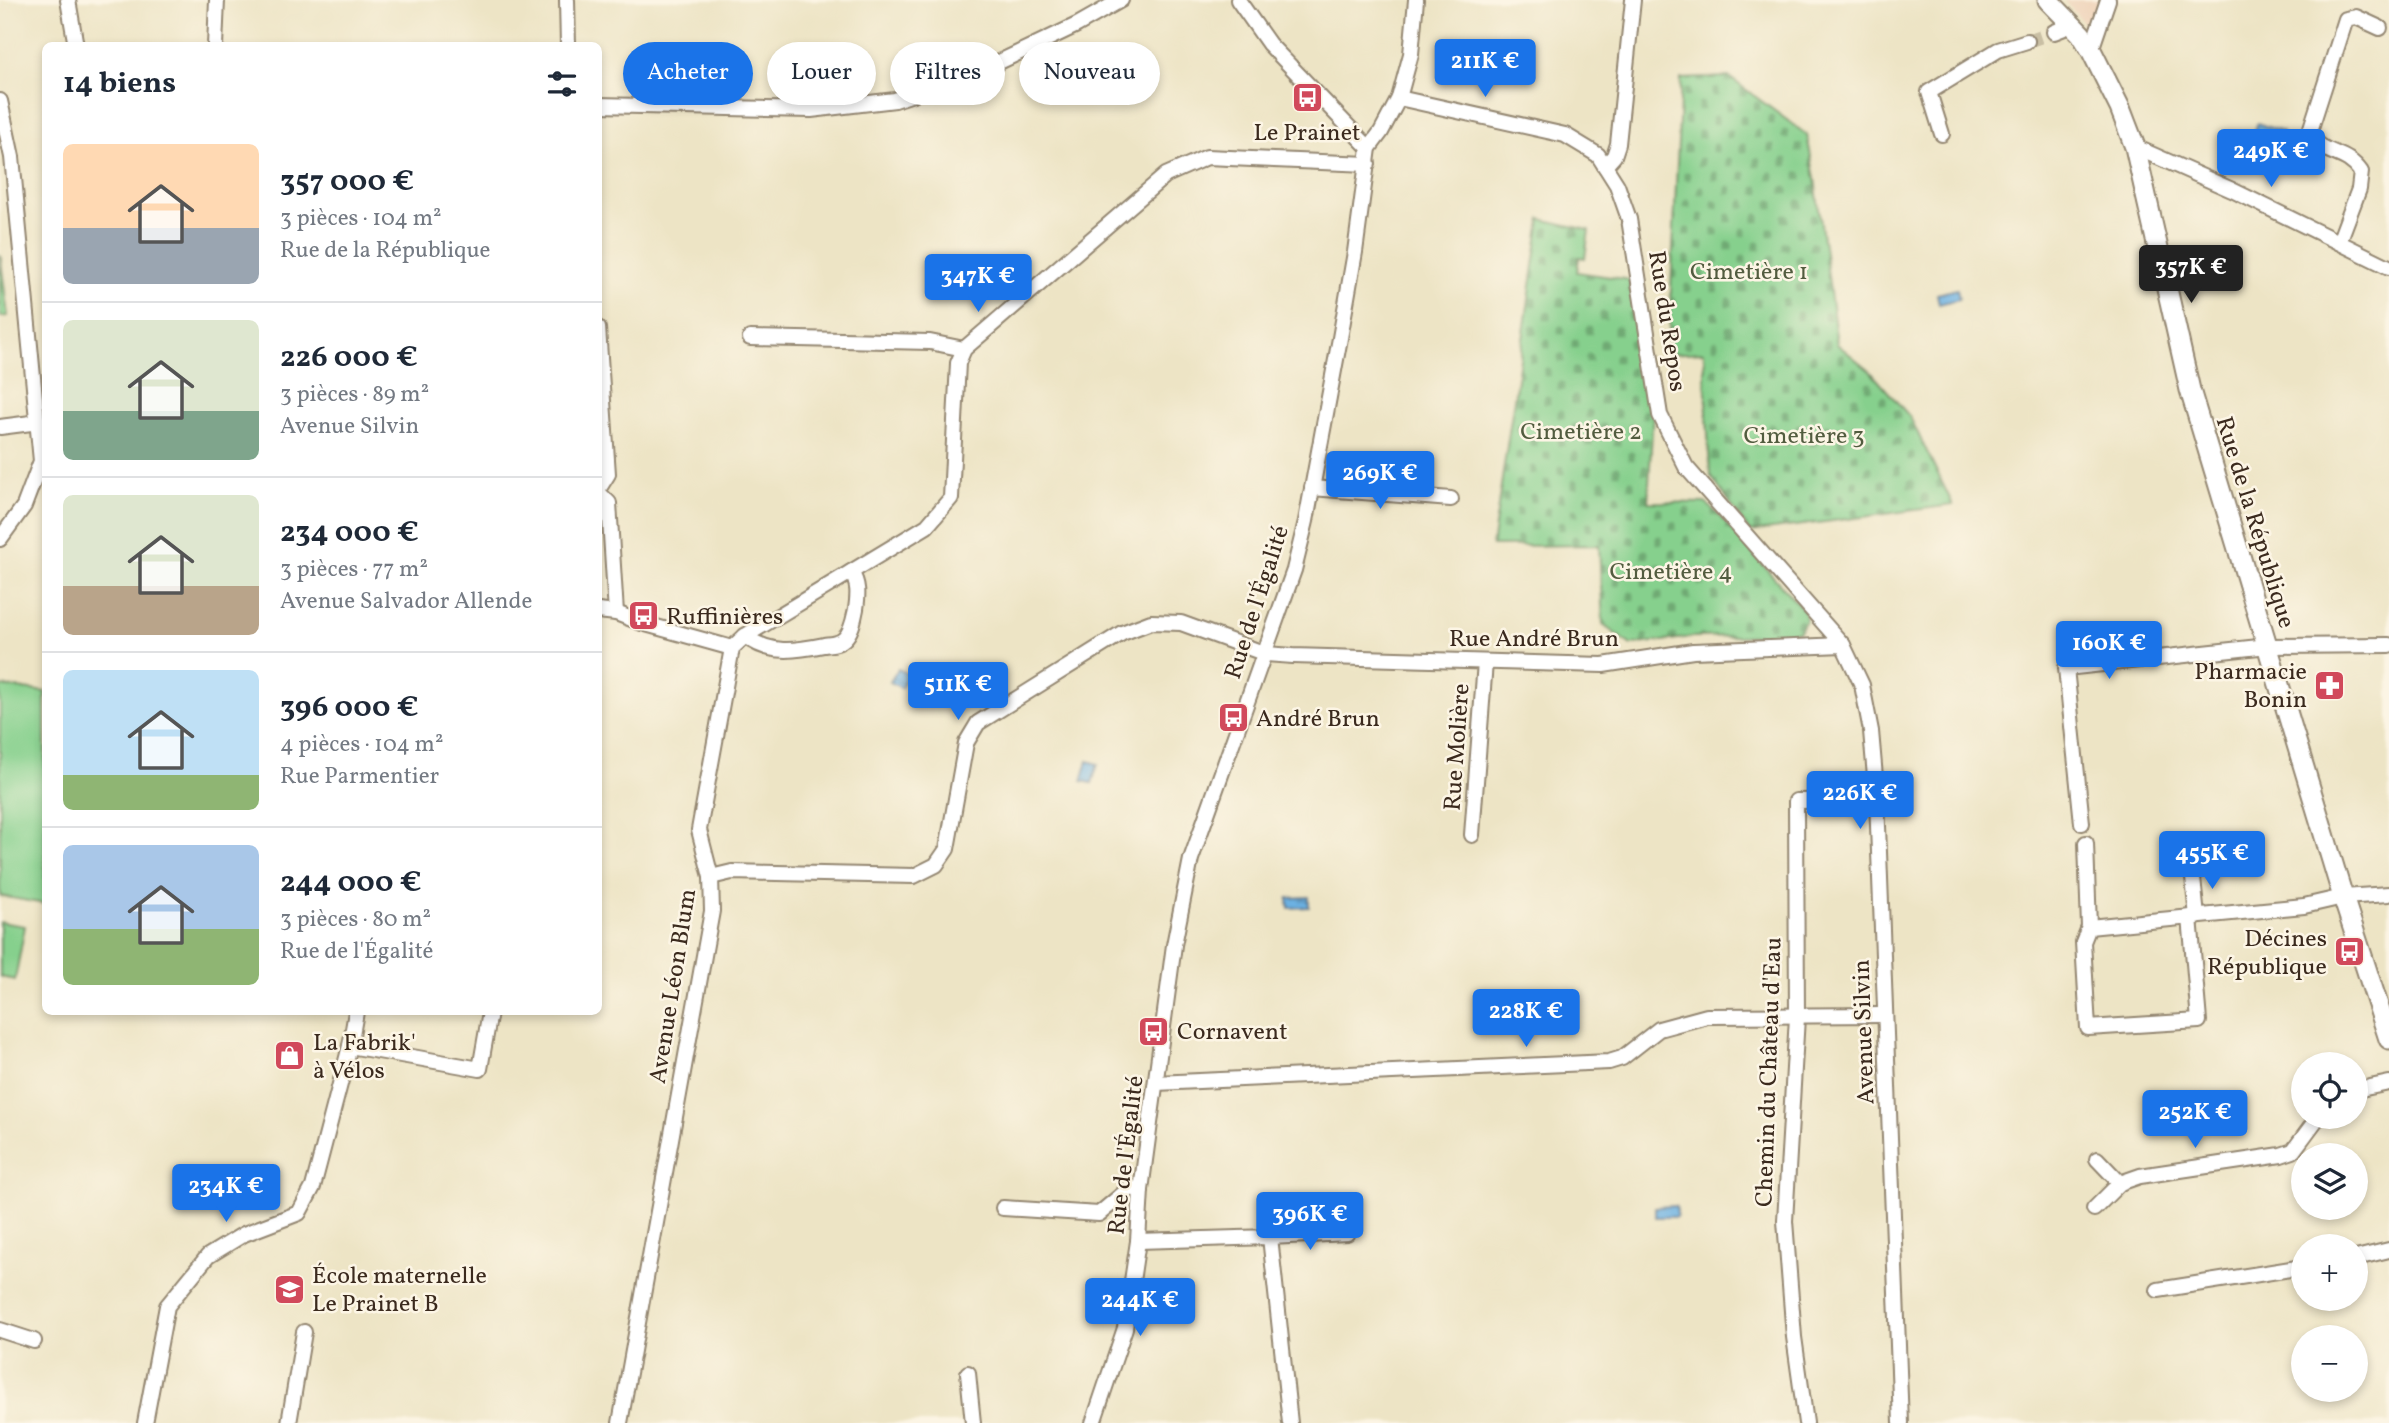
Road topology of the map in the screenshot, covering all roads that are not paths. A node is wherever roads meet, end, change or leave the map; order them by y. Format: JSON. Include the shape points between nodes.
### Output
{"nodes":[{"id":1,"x":68,"y":0,"type":"edge"},
{"id":2,"x":217,"y":0,"type":"edge"},
{"id":3,"x":567,"y":0,"type":"edge"},
{"id":4,"x":1121,"y":0,"type":"edge"},
{"id":5,"x":1238,"y":0,"type":"edge"},
{"id":6,"x":1416,"y":0,"type":"edge"},
{"id":7,"x":1633,"y":0,"type":"edge"},
{"id":8,"x":2048,"y":0,"type":"edge"},
{"id":9,"x":2108,"y":0,"type":"edge"},
{"id":10,"x":2380,"y":28,"type":"dead end"},
{"id":11,"x":2027,"y":41,"type":"tunnel mouth"},
{"id":12,"x":75,"y":42,"type":"edge"},
{"id":13,"x":215,"y":42,"type":"edge"},
{"id":14,"x":568,"y":42,"type":"edge"},
{"id":15,"x":2091,"y":50,"type":"junction"},
{"id":16,"x":1399,"y":98,"type":"junction"},
{"id":17,"x":0,"y":101,"type":"edge"},
{"id":18,"x":602,"y":105,"type":"edge"},
{"id":19,"x":1942,"y":134,"type":"dead end"},
{"id":20,"x":2135,"y":147,"type":"junction"},
{"id":21,"x":1369,"y":148,"type":"junction"},
{"id":22,"x":1368,"y":164,"type":"junction"},
{"id":23,"x":1605,"y":166,"type":"junction"},
{"id":24,"x":2339,"y":242,"type":"junction"},
{"id":25,"x":2389,"y":267,"type":"edge"},
{"id":26,"x":750,"y":338,"type":"dead end"},
{"id":27,"x":964,"y":349,"type":"junction"},
{"id":28,"x":602,"y":386,"type":"edge"},
{"id":29,"x":39,"y":422,"type":"junction"},
{"id":30,"x":0,"y":427,"type":"edge"},
{"id":31,"x":42,"y":451,"type":"edge"},
{"id":32,"x":42,"y":463,"type":"edge"},
{"id":33,"x":602,"y":484,"type":"edge"},
{"id":34,"x":1312,"y":488,"type":"junction"},
{"id":35,"x":602,"y":495,"type":"edge"},
{"id":36,"x":1451,"y":499,"type":"dead end"},
{"id":37,"x":0,"y":539,"type":"edge"},
{"id":38,"x":851,"y":572,"type":"junction"},
{"id":39,"x":602,"y":611,"type":"edge"},
{"id":40,"x":616,"y":613,"type":"junction"},
{"id":41,"x":746,"y":636,"type":"junction"},
{"id":42,"x":1843,"y":645,"type":"junction"},
{"id":43,"x":2389,"y":645,"type":"edge"},
{"id":44,"x":2268,"y":646,"type":"junction"},
{"id":45,"x":732,"y":648,"type":"junction"},
{"id":46,"x":1266,"y":654,"type":"junction"},
{"id":47,"x":1485,"y":662,"type":"junction"},
{"id":48,"x":1877,"y":800,"type":"junction"},
{"id":49,"x":2082,"y":823,"type":"dead end"},
{"id":50,"x":1472,"y":835,"type":"dead end"},
{"id":51,"x":2086,"y":843,"type":"dead end"},
{"id":52,"x":2192,"y":868,"type":"dead end"},
{"id":53,"x":711,"y":877,"type":"junction"},
{"id":54,"x":2389,"y":894,"type":"edge"},
{"id":55,"x":2343,"y":897,"type":"junction"},
{"id":56,"x":2193,"y":917,"type":"junction"},
{"id":57,"x":2089,"y":927,"type":"junction"},
{"id":58,"x":355,"y":1015,"type":"edge"},
{"id":59,"x":489,"y":1015,"type":"edge"},
{"id":60,"x":1885,"y":1015,"type":"junction"},
{"id":61,"x":1797,"y":1017,"type":"junction"},
{"id":62,"x":2389,"y":1039,"type":"edge"},
{"id":63,"x":350,"y":1046,"type":"junction"},
{"id":64,"x":1156,"y":1083,"type":"junction"},
{"id":65,"x":2389,"y":1083,"type":"edge"},
{"id":66,"x":2368,"y":1087,"type":"edge"},
{"id":67,"x":2309,"y":1129,"type":"edge"},
{"id":68,"x":2097,"y":1159,"type":"dead end"},
{"id":69,"x":2120,"y":1183,"type":"junction"},
{"id":70,"x":1141,"y":1190,"type":"junction"},
{"id":71,"x":1003,"y":1209,"type":"dead end"},
{"id":72,"x":2094,"y":1209,"type":"dead end"},
{"id":73,"x":1347,"y":1233,"type":"dead end"},
{"id":74,"x":1270,"y":1237,"type":"junction"},
{"id":75,"x":1138,"y":1241,"type":"junction"},
{"id":76,"x":2389,"y":1250,"type":"edge"},
{"id":77,"x":2368,"y":1255,"type":"edge"},
{"id":78,"x":2291,"y":1269,"type":"edge"},
{"id":79,"x":2158,"y":1290,"type":"dead end"},
{"id":80,"x":0,"y":1330,"type":"edge"},
{"id":81,"x":304,"y":1332,"type":"dead end"},
{"id":82,"x":34,"y":1341,"type":"dead end"},
{"id":83,"x":968,"y":1373,"type":"dead end"},
{"id":84,"x":145,"y":1423,"type":"edge"},
{"id":85,"x":289,"y":1423,"type":"edge"},
{"id":86,"x":620,"y":1423,"type":"edge"},
{"id":87,"x":973,"y":1423,"type":"edge"},
{"id":88,"x":1093,"y":1423,"type":"edge"},
{"id":89,"x":1290,"y":1423,"type":"edge"},
{"id":90,"x":1806,"y":1423,"type":"edge"},
{"id":91,"x":1901,"y":1423,"type":"edge"}],
"edges":[{"from":1,"to":12,"type":"street"},
{"from":2,"to":13,"type":"street"},
{"from":3,"to":14,"type":"street"},
{"from":4,"to":18,"type":"street","via":[[978,72],[895,100],[811,110]]},
{"from":5,"to":21,"type":"street","via":[[1269,44]]},
{"from":6,"to":16,"type":"street","name":"Rue de l'Égalité","via":[[1411,54]]},
{"from":7,"to":23,"type":"street","via":[[1618,144]]},
{"from":8,"to":15,"type":"street","name":"Rue de la République","via":[[2063,28]]},
{"from":9,"to":15,"type":"street"},
{"from":10,"to":24,"type":"street","via":[[2356,18],[2346,19],[2309,134],[2316,145],[2356,163],[2361,172]]},
{"from":11,"to":19,"type":"street","via":[[1998,50],[1928,92]]},
{"from":15,"to":20,"type":"street","name":"Rue de la République"},
{"from":16,"to":21,"type":"street","name":"Rue de l'Égalité"},
{"from":16,"to":23,"type":"street","name":"Rue du Repos","via":[[1565,135],[1598,155]]},
{"from":17,"to":29,"type":"street","via":[[12,157]]},
{"from":20,"to":24,"type":"street"},
{"from":20,"to":44,"type":"street","name":"Rue de la République","via":[[2190,390]]},
{"from":21,"to":22,"type":"street","name":"Rue de l'Égalité"},
{"from":22,"to":27,"type":"street","via":[[1207,157],[1166,175]]},
{"from":22,"to":34,"type":"street","name":"Rue de l'Égalité"},
{"from":23,"to":42,"type":"street","name":"Rue du Repos","via":[[1629,219],[1660,415],[1686,467]]},
{"from":24,"to":25,"type":"street"},
{"from":26,"to":27,"type":"street","via":[[930,342]]},
{"from":27,"to":38,"type":"street","via":[[958,363],[951,498],[927,526]]},
{"from":28,"to":33,"type":"street","via":[[608,474]]},
{"from":29,"to":30,"type":"street"},
{"from":29,"to":31,"type":"street"},
{"from":32,"to":37,"type":"street","via":[[24,506]]},
{"from":34,"to":36,"type":"street"},
{"from":34,"to":46,"type":"street","name":"Rue de l'Égalité","via":[[1294,570]]},
{"from":35,"to":40,"type":"street","via":[[609,503]]},
{"from":38,"to":41,"type":"street"},
{"from":38,"to":41,"type":"street","via":[[858,595],[849,634],[842,642],[793,652],[773,650]]},
{"from":39,"to":40,"type":"street"},
{"from":40,"to":45,"type":"street"},
{"from":41,"to":45,"type":"street"},
{"from":42,"to":47,"type":"street","name":"Rue André Brun","via":[[1693,651],[1603,665]]},
{"from":42,"to":48,"type":"street","name":"Avenue Silvin","via":[[1862,685]]},
{"from":43,"to":44,"type":"street"},
{"from":44,"to":49,"type":"street","via":[[2066,668]]},
{"from":44,"to":55,"type":"street","name":"Rue de la République"},
{"from":45,"to":53,"type":"street","name":"Avenue Léon Blum","via":[[699,830]]},
{"from":46,"to":47,"type":"street","name":"Rue André Brun"},
{"from":46,"to":53,"type":"street","name":"Rue André Brun","via":[[1181,624],[1150,622],[1122,633],[989,716],[978,723],[966,743],[947,849],[936,866],[914,876],[732,872]]},
{"from":46,"to":64,"type":"street","name":"Rue de l'Égalité","via":[[1191,859],[1174,945]]},
{"from":47,"to":50,"type":"street","name":"Rue Molière"},
{"from":48,"to":60,"type":"street","name":"Avenue Silvin"},
{"from":48,"to":61,"type":"street","name":"Chemin du Château d'Eau","via":[[1797,801]]},
{"from":51,"to":57,"type":"street"},
{"from":52,"to":56,"type":"street"},
{"from":53,"to":86,"type":"street","name":"Avenue Léon Blum","via":[[712,911]]},
{"from":54,"to":55,"type":"street"},
{"from":55,"to":56,"type":"street","via":[[2304,906]]},
{"from":55,"to":62,"type":"street","name":"Rue de la République"},
{"from":56,"to":57,"type":"street"},
{"from":56,"to":57,"type":"street","via":[[2199,1021],[2088,1028],[2084,942]]},
{"from":58,"to":63,"type":"street"},
{"from":59,"to":63,"type":"street","via":[[480,1069]]},
{"from":60,"to":61,"type":"street"},
{"from":60,"to":91,"type":"street","name":"Avenue Silvin"},
{"from":61,"to":64,"type":"street","via":[[1707,1016],[1658,1029],[1622,1058],[1609,1062]]},
{"from":61,"to":90,"type":"street","name":"Chemin du Château d'Eau","via":[[1785,1221]]},
{"from":63,"to":84,"type":"street","via":[[313,1187],[299,1213],[244,1234],[208,1256],[167,1306]]},
{"from":64,"to":70,"type":"street","name":"Rue de l'Égalité"},
{"from":65,"to":66,"type":"street"},
{"from":67,"to":69,"type":"street","via":[[2293,1151],[2281,1155]]},
{"from":68,"to":69,"type":"street"},
{"from":69,"to":72,"type":"street"},
{"from":70,"to":71,"type":"street","via":[[1130,1188],[1099,1214]]},
{"from":70,"to":75,"type":"street","name":"Rue de l'Égalité"},
{"from":73,"to":74,"type":"street"},
{"from":74,"to":75,"type":"street"},
{"from":74,"to":89,"type":"street"},
{"from":75,"to":88,"type":"street","name":"Rue de l'Égalité","via":[[1125,1328]]},
{"from":76,"to":77,"type":"street"},
{"from":78,"to":79,"type":"street"},
{"from":80,"to":82,"type":"street"},
{"from":81,"to":85,"type":"street"},
{"from":83,"to":87,"type":"street"}]}
